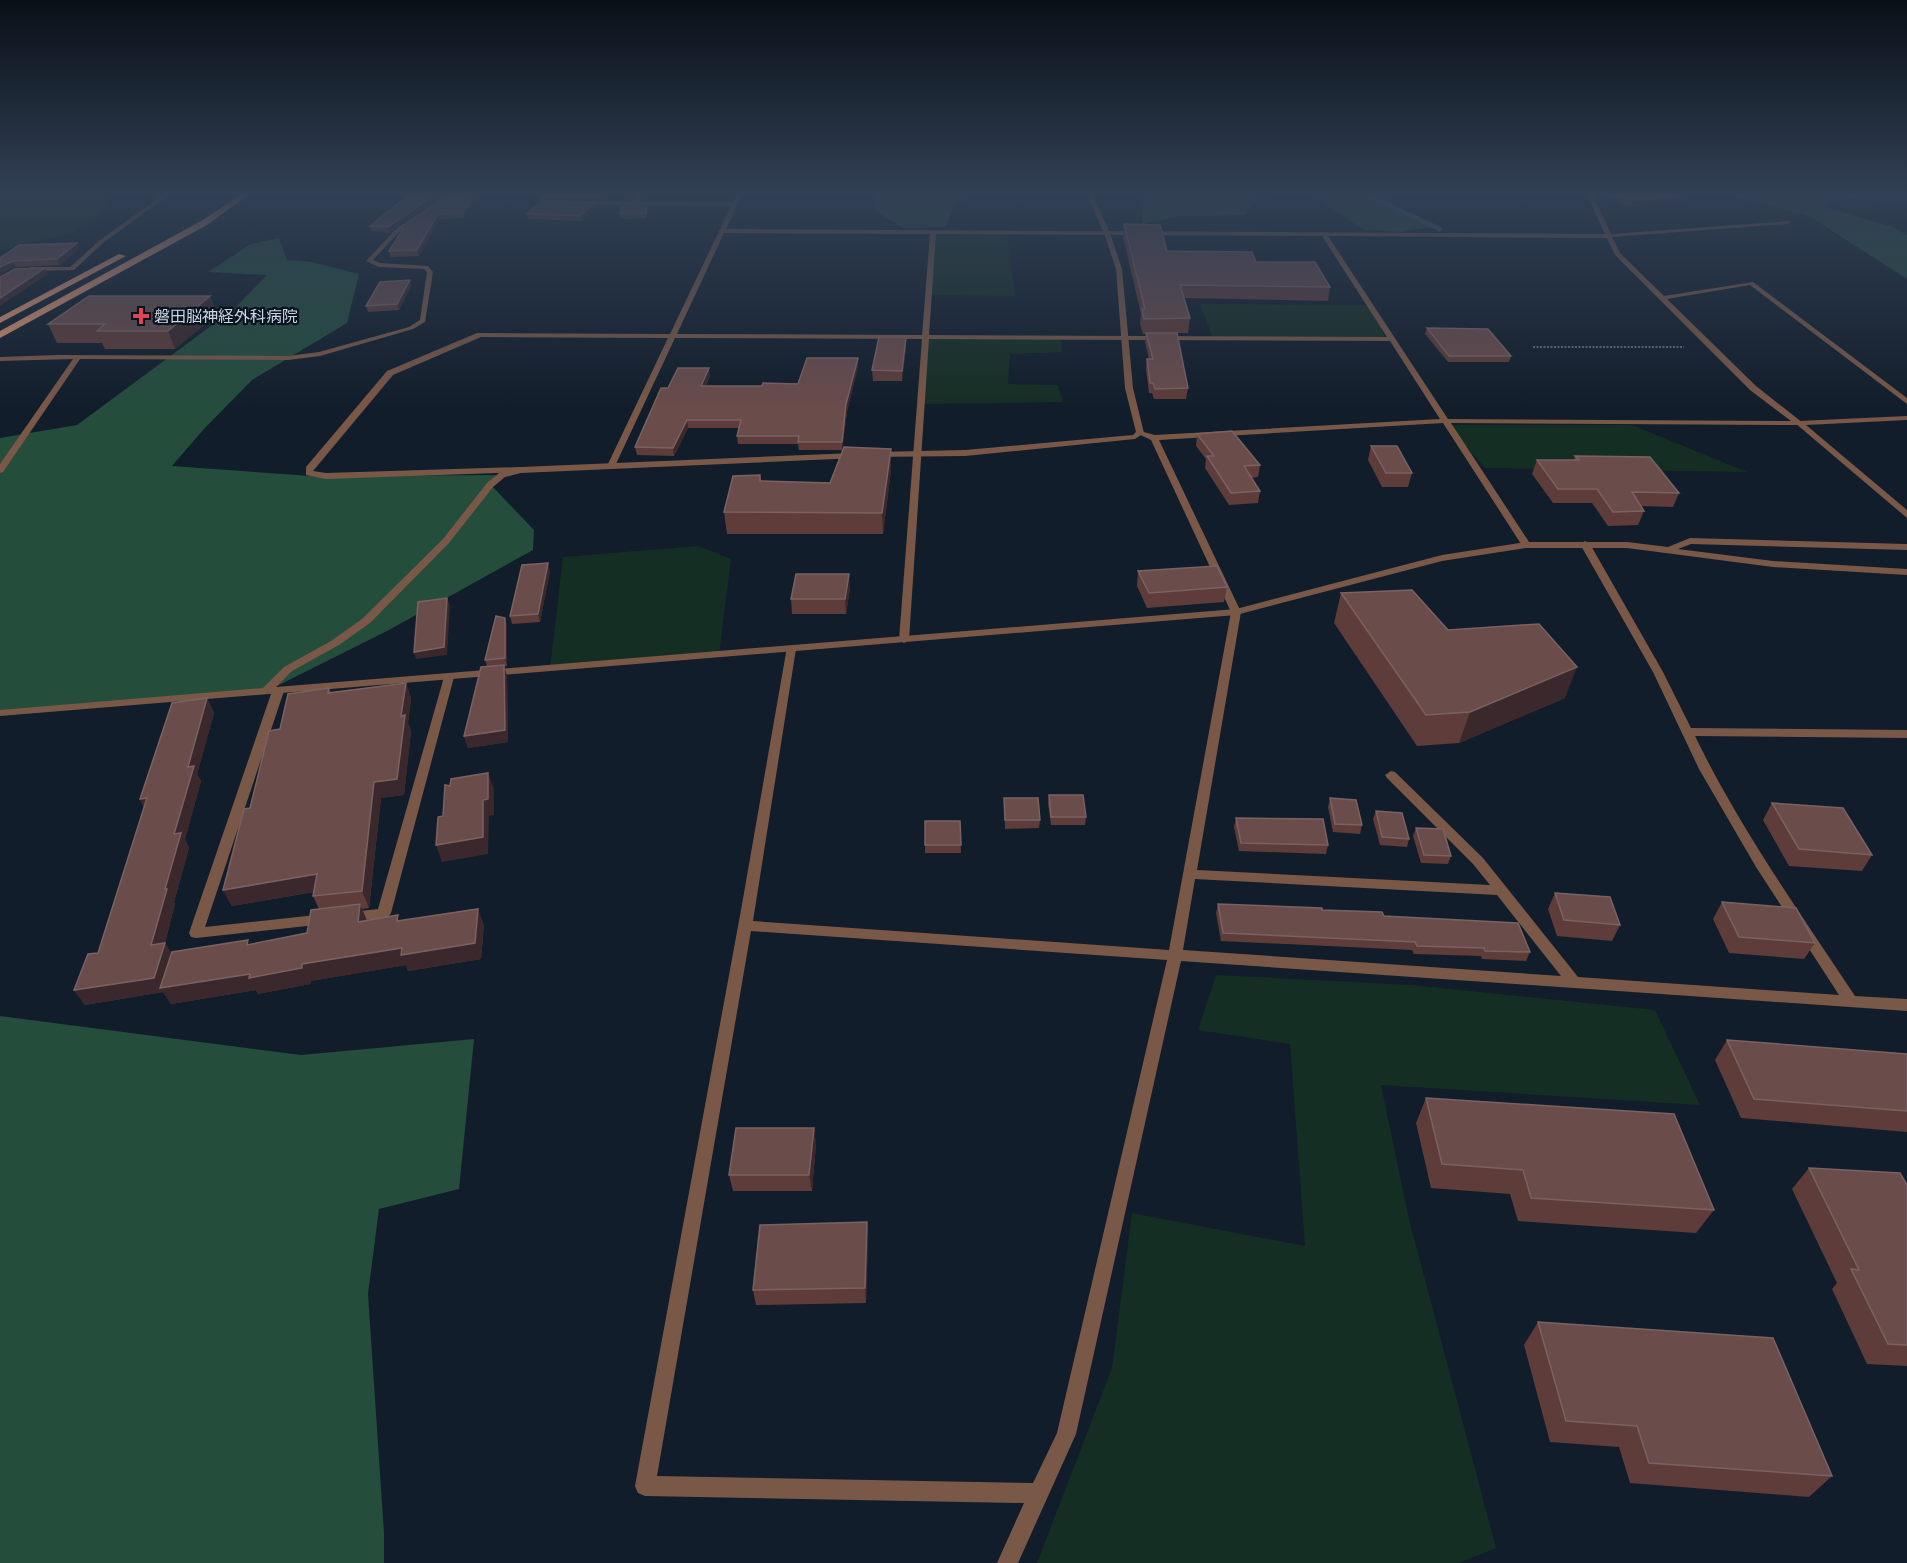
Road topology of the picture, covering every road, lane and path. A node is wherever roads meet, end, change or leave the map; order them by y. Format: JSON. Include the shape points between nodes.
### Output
{"nodes":[{"id":1,"x":77,"y":264,"type":"edge"},
{"id":2,"x":108,"y":264,"type":"edge"},
{"id":3,"x":131,"y":264,"type":"edge"},
{"id":4,"x":376,"y":264,"type":"edge"},
{"id":5,"x":706,"y":264,"type":"edge"},
{"id":6,"x":930,"y":264,"type":"edge"},
{"id":7,"x":1117,"y":264,"type":"edge"},
{"id":8,"x":1343,"y":264,"type":"edge"},
{"id":9,"x":1628,"y":264,"type":"edge"},
{"id":10,"x":25,"y":270,"type":"edge"},
{"id":11,"x":1664,"y":298,"type":"junction"},
{"id":12,"x":0,"y":320,"type":"edge"},
{"id":13,"x":0,"y":335,"type":"edge"},
{"id":14,"x":673,"y":335,"type":"junction"},
{"id":15,"x":924,"y":337,"type":"junction"},
{"id":16,"x":1125,"y":338,"type":"junction"},
{"id":17,"x":1391,"y":339,"type":"junction"},
{"id":18,"x":1533,"y":346,"type":"dead end"},
{"id":19,"x":1712,"y":346,"type":"junction"},
{"id":20,"x":78,"y":357,"type":"junction"},
{"id":21,"x":0,"y":359,"type":"edge"},
{"id":22,"x":1907,"y":402,"type":"edge"},
{"id":23,"x":1907,"y":418,"type":"edge"},
{"id":24,"x":1444,"y":421,"type":"junction"},
{"id":25,"x":1799,"y":423,"type":"junction"},
{"id":26,"x":1140,"y":434,"type":"junction"},
{"id":27,"x":1154,"y":438,"type":"junction"},
{"id":28,"x":915,"y":454,"type":"junction"},
{"id":29,"x":611,"y":466,"type":"junction"},
{"id":30,"x":0,"y":470,"type":"edge"},
{"id":31,"x":521,"y":470,"type":"junction"},
{"id":32,"x":1907,"y":515,"type":"edge"},
{"id":33,"x":1526,"y":544,"type":"junction"},
{"id":34,"x":1585,"y":544,"type":"junction"},
{"id":35,"x":1907,"y":547,"type":"edge"},
{"id":36,"x":1671,"y":549,"type":"junction"},
{"id":37,"x":1907,"y":572,"type":"edge"},
{"id":38,"x":1236,"y":612,"type":"junction"},
{"id":39,"x":904,"y":640,"type":"junction"},
{"id":40,"x":791,"y":649,"type":"junction"},
{"id":41,"x":449,"y":677,"type":"junction"},
{"id":42,"x":272,"y":692,"type":"junction"},
{"id":43,"x":0,"y":713,"type":"edge"},
{"id":44,"x":1686,"y":732,"type":"junction"},
{"id":45,"x":1907,"y":734,"type":"edge"},
{"id":46,"x":1391,"y":775,"type":"dead end"},
{"id":47,"x":1189,"y":874,"type":"junction"},
{"id":48,"x":1501,"y":890,"type":"junction"},
{"id":49,"x":745,"y":926,"type":"junction"},
{"id":50,"x":1175,"y":956,"type":"junction"},
{"id":51,"x":1575,"y":983,"type":"junction"},
{"id":52,"x":1851,"y":1002,"type":"junction"},
{"id":53,"x":1907,"y":1005,"type":"edge"},
{"id":54,"x":1039,"y":1493,"type":"junction"},
{"id":55,"x":1007,"y":1563,"type":"edge"}],
"edges":[{"from":1,"to":10,"type":"street","via":[[72,269]]},
{"from":2,"to":12,"type":"main road"},
{"from":3,"to":13,"type":"main road"},
{"from":4,"to":20,"type":"street","via":[[426,267],[430,272],[423,321],[411,328],[320,354],[288,358]]},
{"from":5,"to":14,"type":"street"},
{"from":6,"to":15,"type":"street"},
{"from":7,"to":16,"type":"street"},
{"from":8,"to":17,"type":"street"},
{"from":9,"to":11,"type":"street"},
{"from":11,"to":19,"type":"street"},
{"from":11,"to":22,"type":"street","via":[[1751,284]]},
{"from":14,"to":15,"type":"street"},
{"from":14,"to":29,"type":"street"},
{"from":14,"to":31,"type":"street","via":[[480,334],[390,373],[309,473],[326,476]]},
{"from":15,"to":16,"type":"street"},
{"from":15,"to":28,"type":"street"},
{"from":16,"to":17,"type":"street"},
{"from":16,"to":26,"type":"street","via":[[1129,388]]},
{"from":17,"to":24,"type":"street"},
{"from":18,"to":19,"type":"path"},
{"from":19,"to":25,"type":"street","via":[[1753,388]]},
{"from":20,"to":21,"type":"street"},
{"from":20,"to":30,"type":"street"},
{"from":23,"to":25,"type":"street"},
{"from":24,"to":25,"type":"street"},
{"from":24,"to":27,"type":"street"},
{"from":24,"to":33,"type":"street"},
{"from":25,"to":32,"type":"street"},
{"from":26,"to":27,"type":"street"},
{"from":26,"to":28,"type":"street","via":[[965,453]]},
{"from":27,"to":38,"type":"street"},
{"from":28,"to":29,"type":"street"},
{"from":28,"to":39,"type":"street"},
{"from":29,"to":31,"type":"street"},
{"from":31,"to":42,"type":"street","via":[[502,475],[490,484],[446,541],[366,621],[288,669]]},
{"from":33,"to":34,"type":"street"},
{"from":33,"to":38,"type":"street","via":[[1442,558]]},
{"from":34,"to":36,"type":"street"},
{"from":34,"to":44,"type":"street","via":[[1658,672]]},
{"from":35,"to":36,"type":"street","via":[[1690,541]]},
{"from":36,"to":37,"type":"street","via":[[1773,564]]},
{"from":38,"to":39,"type":"street"},
{"from":38,"to":47,"type":"street"},
{"from":39,"to":40,"type":"street"},
{"from":40,"to":41,"type":"street"},
{"from":40,"to":49,"type":"street"},
{"from":41,"to":42,"type":"street"},
{"from":41,"to":42,"type":"street","via":[[384,913],[196,933]]},
{"from":42,"to":43,"type":"street"},
{"from":44,"to":45,"type":"street"},
{"from":44,"to":52,"type":"street","via":[[1761,864]]},
{"from":46,"to":48,"type":"street","via":[[1478,861]]},
{"from":47,"to":48,"type":"street"},
{"from":47,"to":50,"type":"street"},
{"from":48,"to":51,"type":"street"},
{"from":49,"to":50,"type":"street"},
{"from":49,"to":54,"type":"street","via":[[645,1486]]},
{"from":50,"to":51,"type":"street"},
{"from":50,"to":54,"type":"street","via":[[1066,1434]]},
{"from":51,"to":52,"type":"street"},
{"from":52,"to":53,"type":"street"},
{"from":54,"to":55,"type":"street"}]}
